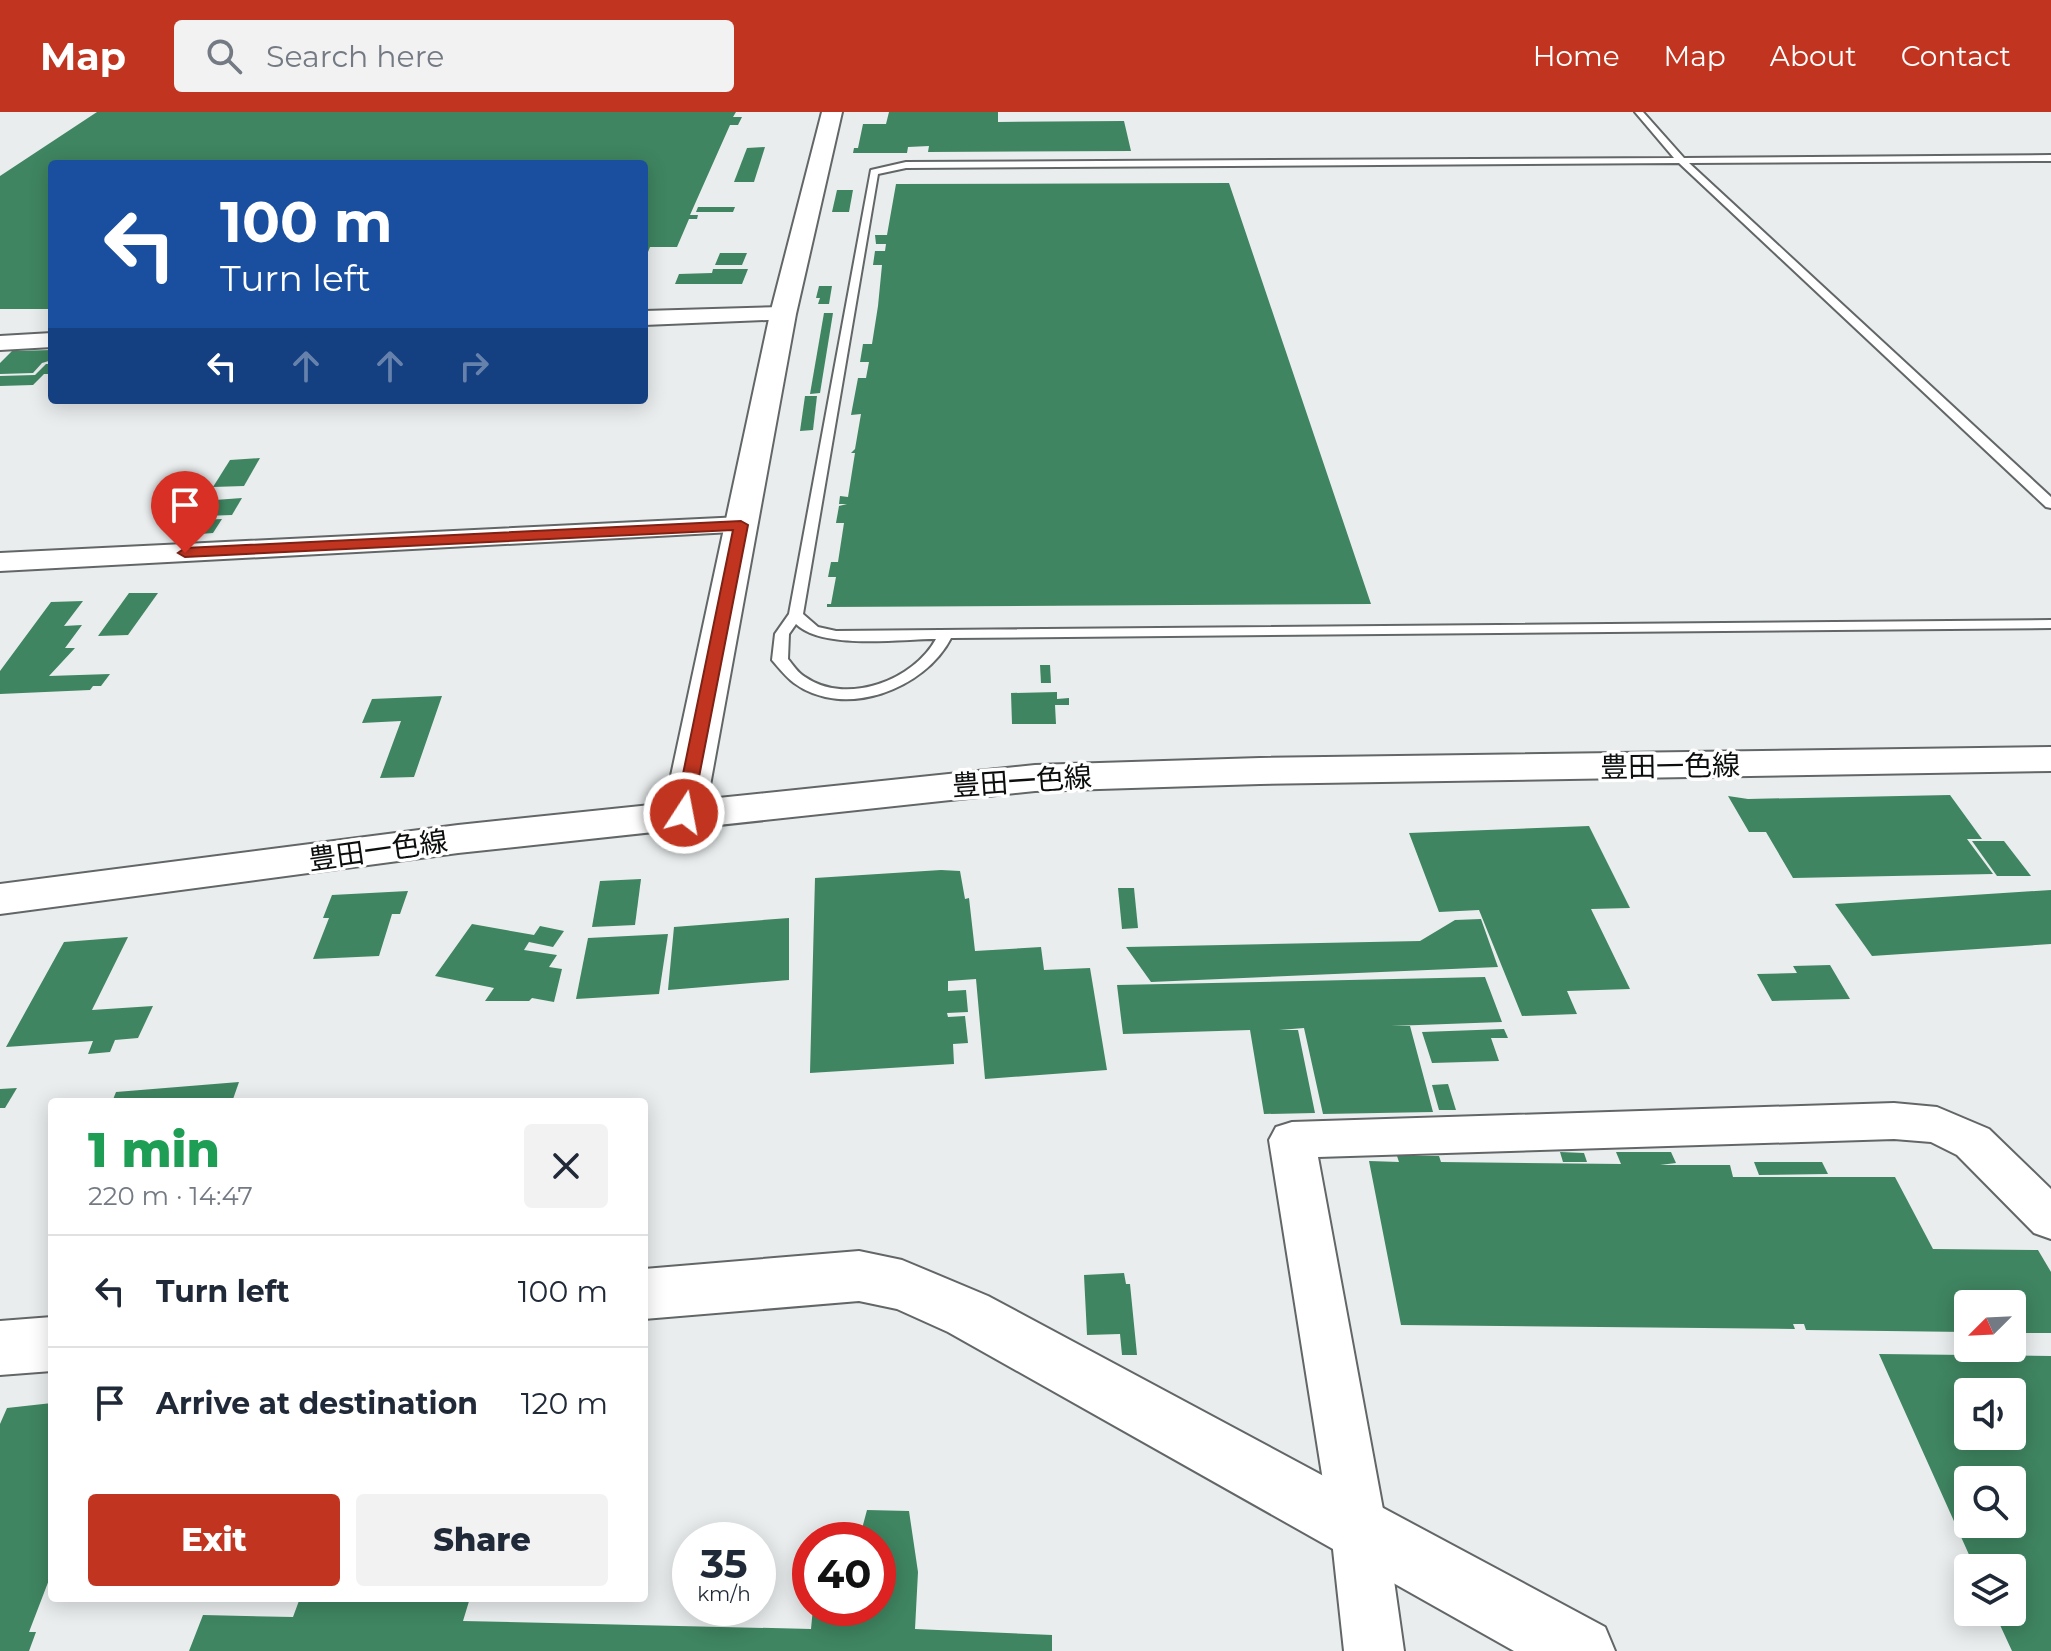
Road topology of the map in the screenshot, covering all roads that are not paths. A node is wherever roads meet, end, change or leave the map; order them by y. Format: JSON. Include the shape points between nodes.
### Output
{"nodes":[{"id":1,"x":832,"y":112,"type":"edge"},
{"id":2,"x":1639,"y":112,"type":"edge"},
{"id":3,"x":2051,"y":158,"type":"edge"},
{"id":4,"x":1681,"y":160,"type":"junction"},
{"id":5,"x":783,"y":314,"type":"junction"},
{"id":6,"x":648,"y":318,"type":"edge"},
{"id":7,"x":48,"y":340,"type":"edge"},
{"id":8,"x":1,"y":343,"type":"edge"},
{"id":9,"x":2051,"y":504,"type":"edge"},
{"id":10,"x":741,"y":525,"type":"junction"},
{"id":11,"x":0,"y":562,"type":"edge"},
{"id":12,"x":796,"y":614,"type":"junction"},
{"id":13,"x":2051,"y":624,"type":"edge"},
{"id":14,"x":946,"y":634,"type":"junction"},
{"id":15,"x":2051,"y":759,"type":"edge"},
{"id":16,"x":684,"y":813,"type":"junction"},
{"id":17,"x":0,"y":899,"type":"edge"},
{"id":18,"x":2051,"y":1219,"type":"edge"},
{"id":19,"x":648,"y":1294,"type":"edge"},
{"id":20,"x":48,"y":1344,"type":"edge"},
{"id":21,"x":0,"y":1348,"type":"edge"},
{"id":22,"x":1359,"y":1531,"type":"junction"},
{"id":23,"x":1374,"y":1651,"type":"edge"},
{"id":24,"x":1581,"y":1651,"type":"edge"}],
"edges":[{"from":1,"to":5,"type":"street"},
{"from":2,"to":4,"type":"lane"},
{"from":3,"to":4,"type":"lane"},
{"from":4,"to":9,"type":"lane"},
{"from":4,"to":12,"type":"lane","via":[[906,165],[874,172]]},
{"from":5,"to":6,"type":"street"},
{"from":5,"to":10,"type":"street"},
{"from":7,"to":8,"type":"street"},
{"from":10,"to":11,"type":"street"},
{"from":10,"to":16,"type":"street"},
{"from":12,"to":14,"type":"lane","via":[[816,632],[836,635]]},
{"from":12,"to":14,"type":"lane","via":[[782,634],[780,660],[801,682],[833,694],[899,683],[928,660]]},
{"from":13,"to":14,"type":"lane"},
{"from":15,"to":16,"type":"street","name":"豊田一色線","via":[[1035,778]]},
{"from":16,"to":17,"type":"street","name":"豊田一色線"},
{"from":18,"to":22,"type":"street","via":[[1973,1142],[1937,1125],[1894,1121],[1292,1140]]},
{"from":19,"to":22,"type":"street","via":[[888,1278],[968,1314]]},
{"from":20,"to":21,"type":"street"},
{"from":22,"to":23,"type":"street"},
{"from":22,"to":24,"type":"street"}]}
